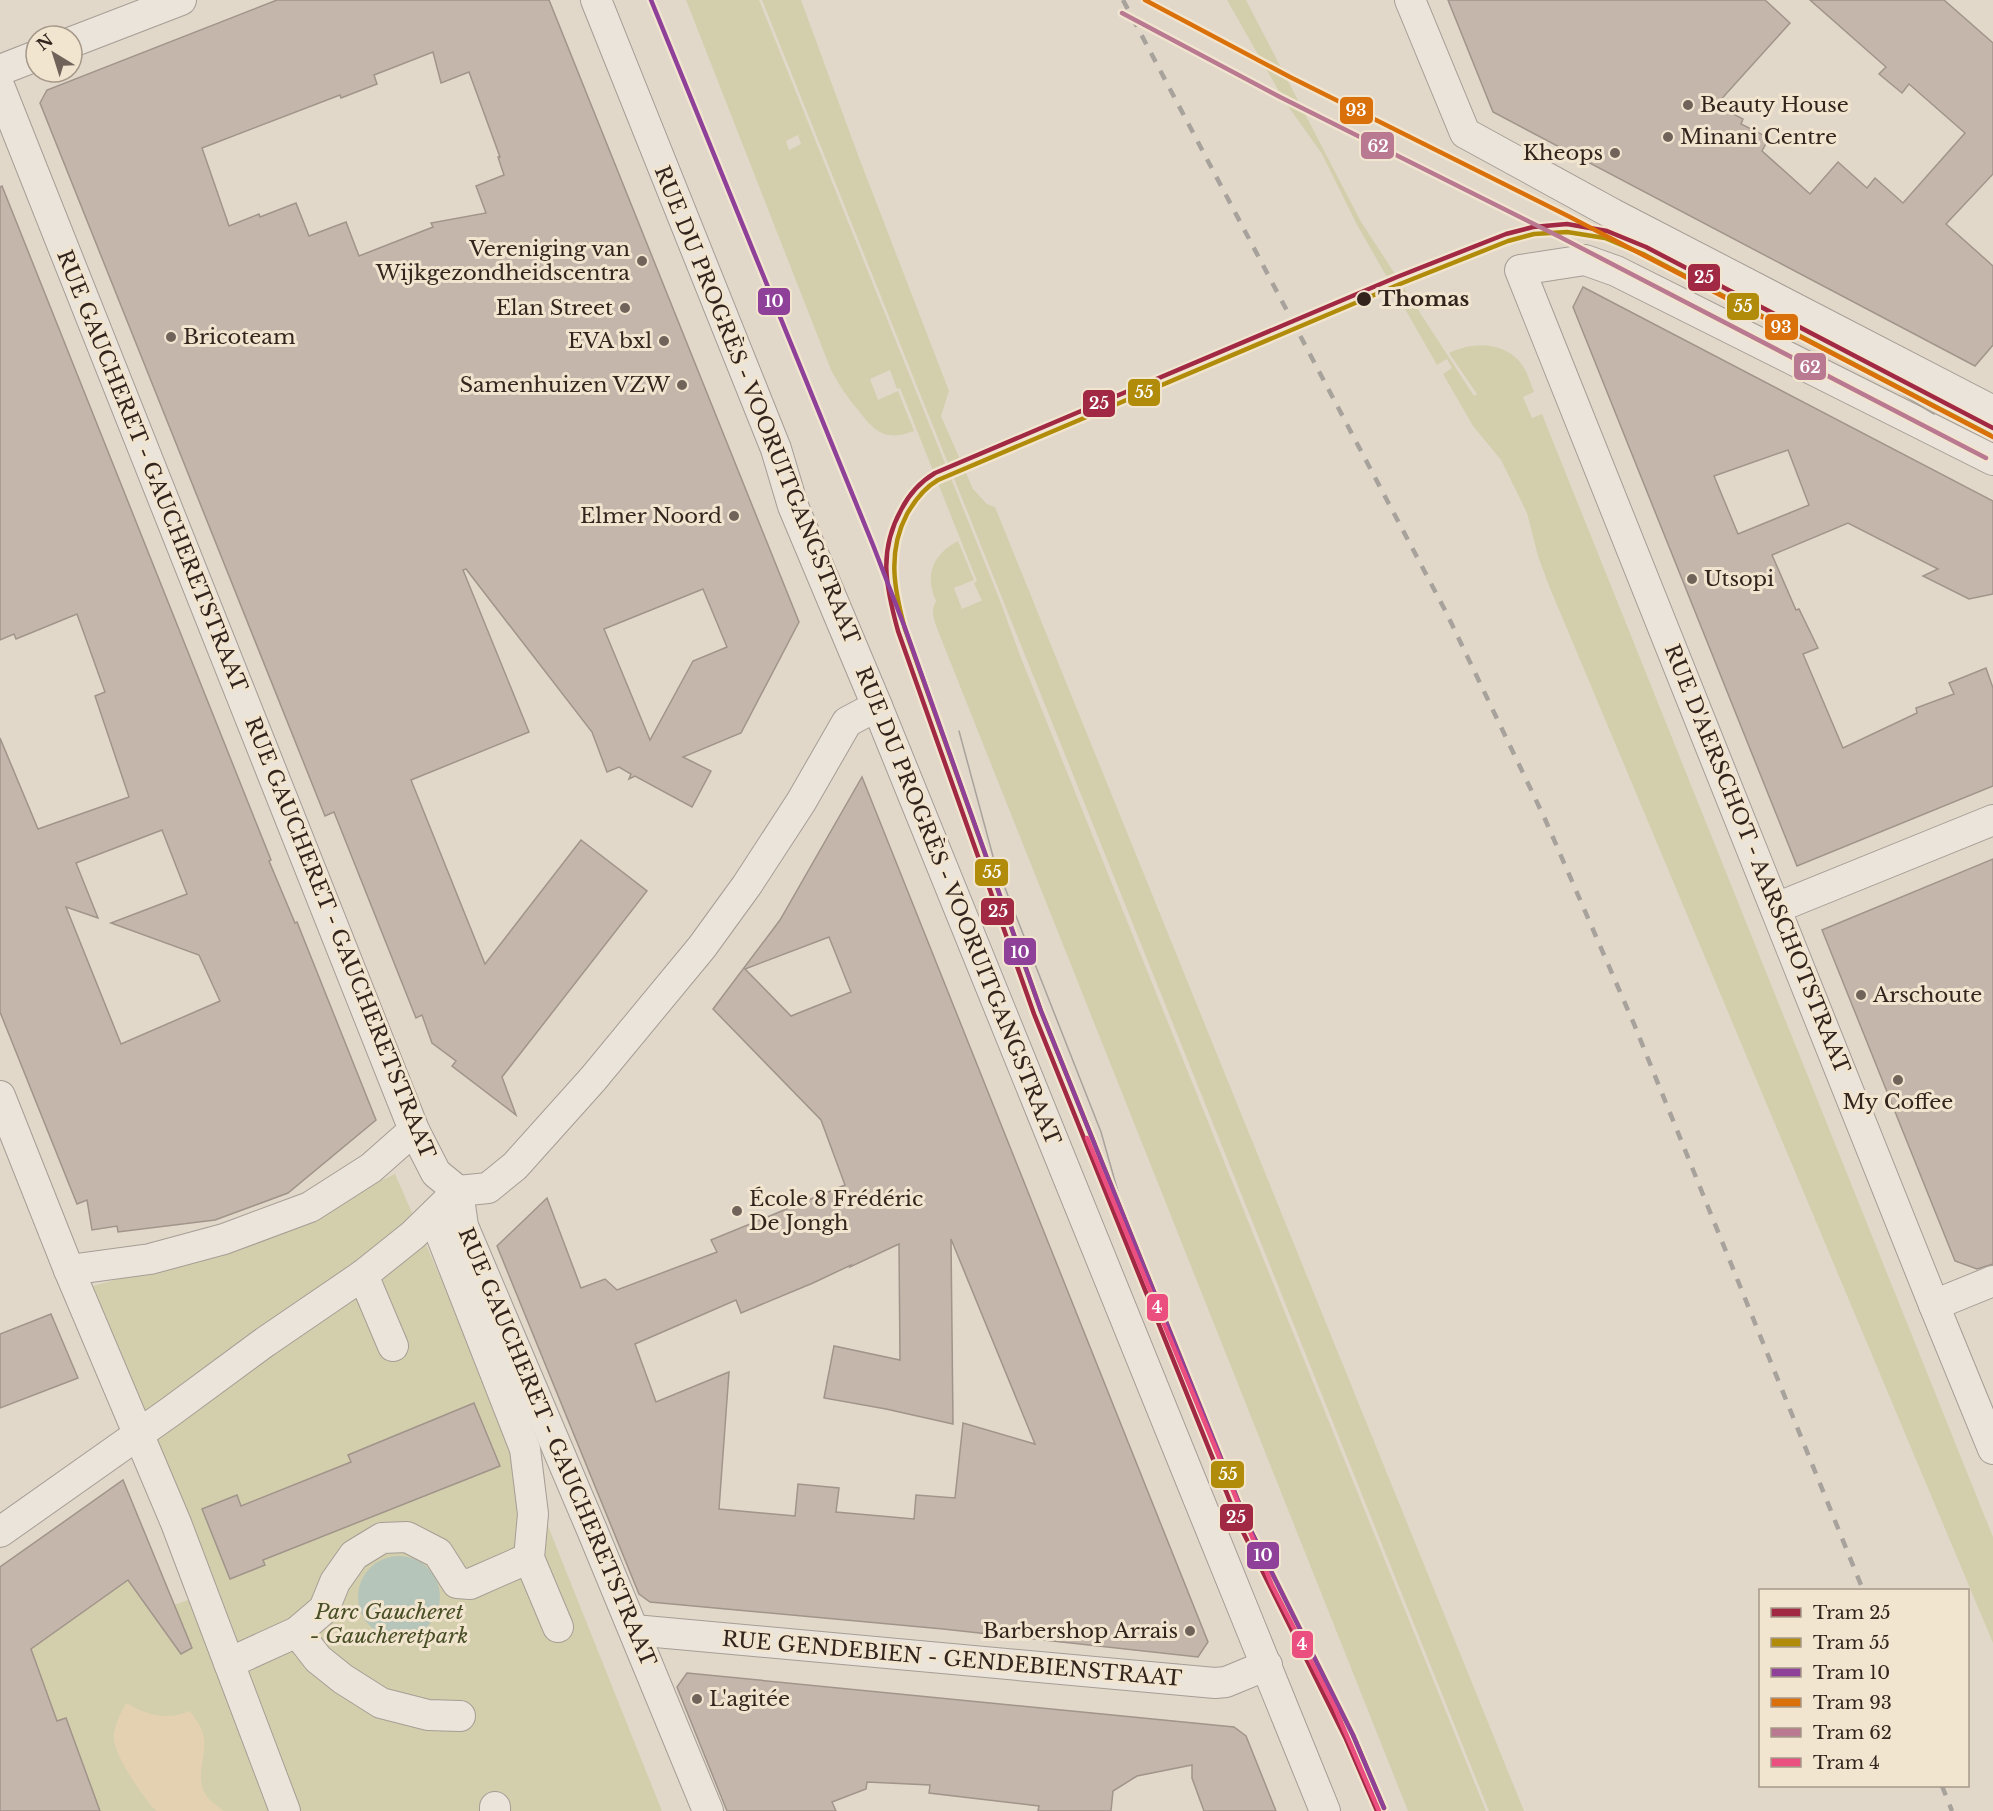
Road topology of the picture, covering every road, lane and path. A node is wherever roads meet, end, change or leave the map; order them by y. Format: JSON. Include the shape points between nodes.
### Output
{"nodes":[{"id":1,"x":181,"y":0,"type":"edge"},
{"id":2,"x":596,"y":0,"type":"edge"},
{"id":3,"x":1410,"y":0,"type":"edge"},
{"id":4,"x":84,"y":37,"type":"edge"},
{"id":5,"x":24,"y":61,"type":"edge"},
{"id":6,"x":0,"y":70,"type":"edge"},
{"id":7,"x":0,"y":88,"type":"edge"},
{"id":8,"x":1993,"y":411,"type":"edge"},
{"id":9,"x":1993,"y":460,"type":"edge"},
{"id":10,"x":877,"y":706,"type":"junction"},
{"id":11,"x":1993,"y":820,"type":"edge"},
{"id":12,"x":1776,"y":908,"type":"junction"},
{"id":13,"x":0,"y":1096,"type":"edge"},
{"id":14,"x":414,"y":1130,"type":"junction"},
{"id":15,"x":458,"y":1191,"type":"junction"},
{"id":16,"x":434,"y":1217,"type":"junction"},
{"id":17,"x":69,"y":1270,"type":"junction"},
{"id":18,"x":363,"y":1275,"type":"junction"},
{"id":19,"x":1993,"y":1281,"type":"edge"},
{"id":20,"x":1934,"y":1305,"type":"junction"},
{"id":21,"x":393,"y":1346,"type":"dead end"},
{"id":22,"x":139,"y":1433,"type":"junction"},
{"id":23,"x":1993,"y":1449,"type":"edge"},
{"id":24,"x":0,"y":1532,"type":"edge"},
{"id":25,"x":529,"y":1558,"type":"junction"},
{"id":26,"x":558,"y":1627,"type":"dead end"},
{"id":27,"x":634,"y":1630,"type":"junction"},
{"id":28,"x":297,"y":1632,"type":"junction"},
{"id":29,"x":230,"y":1662,"type":"junction"},
{"id":30,"x":1267,"y":1665,"type":"junction"},
{"id":31,"x":460,"y":1716,"type":"dead end"},
{"id":32,"x":285,"y":1811,"type":"edge"},
{"id":33,"x":708,"y":1811,"type":"edge"},
{"id":34,"x":1325,"y":1811,"type":"edge"}],
"edges":[{"from":1,"to":4,"type":"street"},
{"from":2,"to":10,"type":"street","name":"RUE DU PROGRÈS - VOORUITGANGSTRAAT","via":[[776,449],[793,506]]},
{"from":3,"to":8,"type":"street","via":[[1465,133]]},
{"from":5,"to":6,"type":"street"},
{"from":7,"to":14,"type":"street","name":"RUE GAUCHERET - GAUCHERETSTRAAT"},
{"from":9,"to":12,"type":"street","name":"RUE D'AERSCHOT - AARSCHOTSTRAAT","via":[[1616,271],[1585,260],[1520,270]]},
{"from":10,"to":15,"type":"street","via":[[847,722],[747,885],[702,947],[594,1079],[515,1166],[488,1188]]},
{"from":10,"to":30,"type":"street","name":"RUE DU PROGRÈS - VOORUITGANGSTRAAT"},
{"from":11,"to":12,"type":"street"},
{"from":12,"to":20,"type":"street","name":"RUE D'AERSCHOT - AARSCHOTSTRAAT"},
{"from":13,"to":17,"type":"street"},
{"from":14,"to":15,"type":"street","name":"RUE GAUCHERET - GAUCHERETSTRAAT","via":[[436,1173]]},
{"from":14,"to":17,"type":"street","via":[[370,1167],[310,1207],[224,1239],[150,1259]]},
{"from":15,"to":16,"type":"street"},
{"from":15,"to":27,"type":"street","name":"RUE GAUCHERET - GAUCHERETSTRAAT","via":[[463,1226]]},
{"from":16,"to":18,"type":"street"},
{"from":16,"to":25,"type":"street","via":[[525,1449],[532,1514]]},
{"from":17,"to":22,"type":"street"},
{"from":18,"to":21,"type":"street"},
{"from":18,"to":22,"type":"street"},
{"from":19,"to":20,"type":"street"},
{"from":20,"to":23,"type":"street","name":"RUE D'AERSCHOT - AARSCHOTSTRAAT"},
{"from":22,"to":24,"type":"street"},
{"from":22,"to":29,"type":"street"},
{"from":25,"to":26,"type":"street"},
{"from":25,"to":28,"type":"street","via":[[470,1584],[457,1583],[438,1553],[407,1537],[382,1538],[354,1555],[335,1582],[324,1609]]},
{"from":27,"to":30,"type":"street","name":"RUE GENDEBIEN - GENDEBIENSTRAAT","via":[[1215,1683]]},
{"from":27,"to":33,"type":"street","name":"RUE GAUCHERET - GAUCHERETSTRAAT"},
{"from":28,"to":29,"type":"street"},
{"from":28,"to":31,"type":"street","via":[[318,1659],[381,1702],[428,1715]]},
{"from":29,"to":32,"type":"street"},
{"from":30,"to":34,"type":"street","name":"RUE DU PROGRÈS - VOORUITGANGSTRAAT"}]}
